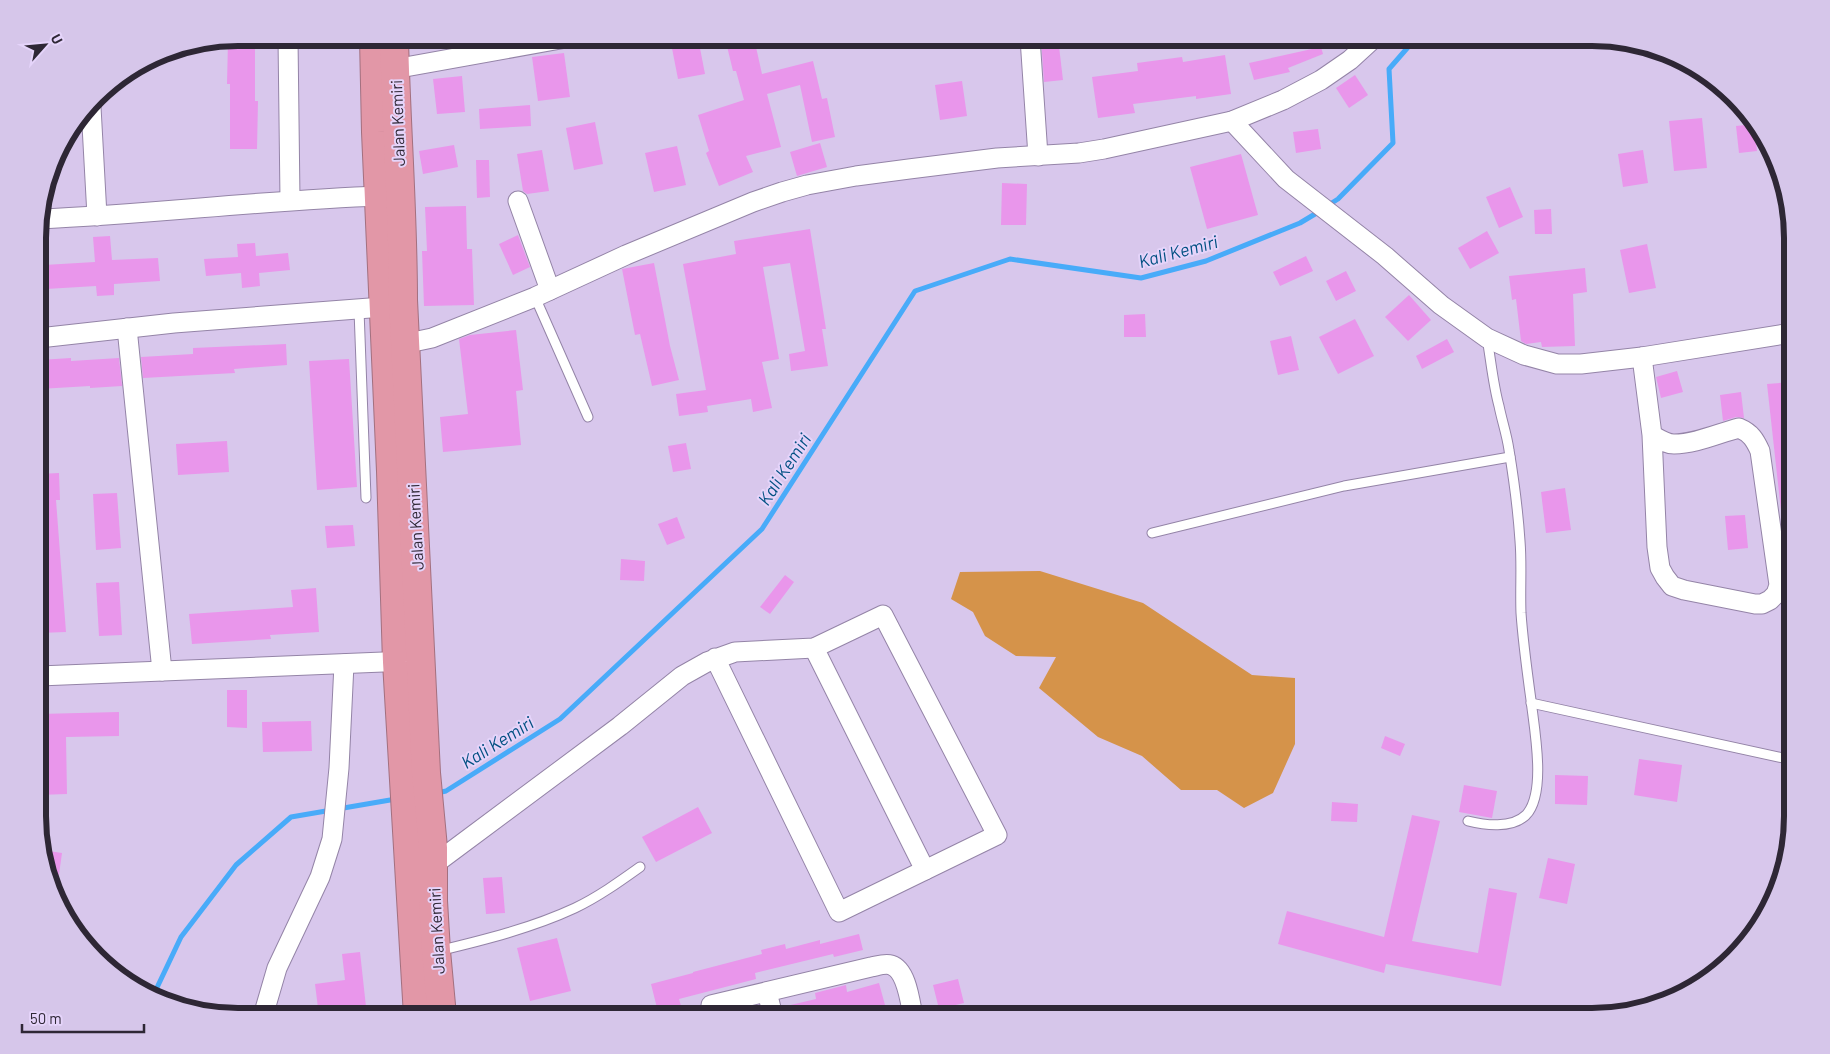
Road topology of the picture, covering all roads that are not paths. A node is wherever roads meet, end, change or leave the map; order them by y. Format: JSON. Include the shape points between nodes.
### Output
{"nodes":[{"id":1,"x":288,"y":46,"type":"edge"},
{"id":2,"x":377,"y":46,"type":"edge"},
{"id":3,"x":392,"y":46,"type":"edge"},
{"id":4,"x":522,"y":46,"type":"edge"},
{"id":5,"x":1031,"y":46,"type":"edge"},
{"id":6,"x":1365,"y":46,"type":"edge"},
{"id":7,"x":385,"y":71,"type":"junction"},
{"id":8,"x":91,"y":115,"type":"edge"},
{"id":9,"x":1232,"y":121,"type":"junction"},
{"id":10,"x":1038,"y":156,"type":"junction"},
{"id":11,"x":380,"y":196,"type":"junction"},
{"id":12,"x":290,"y":200,"type":"junction"},
{"id":13,"x":518,"y":201,"type":"dead end"},
{"id":14,"x":97,"y":216,"type":"junction"},
{"id":15,"x":48,"y":218,"type":"edge"},
{"id":16,"x":543,"y":293,"type":"junction"},
{"id":17,"x":371,"y":308,"type":"junction"},
{"id":18,"x":127,"y":328,"type":"junction"},
{"id":19,"x":1784,"y":334,"type":"edge"},
{"id":20,"x":46,"y":337,"type":"edge"},
{"id":21,"x":1487,"y":338,"type":"junction"},
{"id":22,"x":396,"y":345,"type":"junction"},
{"id":23,"x":1642,"y":357,"type":"junction"},
{"id":24,"x":588,"y":417,"type":"dead end"},
{"id":25,"x":1652,"y":435,"type":"junction"},
{"id":26,"x":1510,"y":457,"type":"junction"},
{"id":27,"x":366,"y":498,"type":"dead end"},
{"id":28,"x":1152,"y":533,"type":"dead end"},
{"id":29,"x":814,"y":648,"type":"junction"},
{"id":30,"x":716,"y":658,"type":"junction"},
{"id":31,"x":409,"y":661,"type":"junction"},
{"id":32,"x":344,"y":664,"type":"junction"},
{"id":33,"x":162,"y":671,"type":"junction"},
{"id":34,"x":46,"y":676,"type":"edge"},
{"id":35,"x":1531,"y":703,"type":"junction"},
{"id":36,"x":1784,"y":758,"type":"edge"},
{"id":37,"x":1468,"y":821,"type":"dead end"},
{"id":38,"x":425,"y":854,"type":"junction"},
{"id":39,"x":640,"y":867,"type":"dead end"},
{"id":40,"x":925,"y":870,"type":"junction"},
{"id":41,"x":436,"y":951,"type":"junction"},
{"id":42,"x":766,"y":992,"type":"junction"},
{"id":43,"x":711,"y":1005,"type":"dead end"},
{"id":44,"x":265,"y":1008,"type":"edge"},
{"id":45,"x":418,"y":1008,"type":"edge"},
{"id":46,"x":441,"y":1008,"type":"edge"},
{"id":47,"x":771,"y":1008,"type":"edge"},
{"id":48,"x":911,"y":1008,"type":"edge"}],
"edges":[{"from":1,"to":12,"type":"street"},
{"from":2,"to":7,"type":"highway","name":"Jalan Kemiri"},
{"from":3,"to":7,"type":"highway","name":"Jalan Kemiri"},
{"from":4,"to":7,"type":"street"},
{"from":5,"to":10,"type":"street"},
{"from":6,"to":9,"type":"street","via":[[1321,80]]},
{"from":7,"to":11,"type":"highway","name":"Jalan Kemiri","via":[[376,132]]},
{"from":7,"to":22,"type":"highway","name":"Jalan Kemiri"},
{"from":8,"to":14,"type":"street"},
{"from":9,"to":10,"type":"street","via":[[1104,149]]},
{"from":9,"to":21,"type":"street","via":[[1286,179],[1385,256],[1441,305]]},
{"from":10,"to":16,"type":"street","via":[[996,158],[856,176],[782,192]]},
{"from":11,"to":12,"type":"street"},
{"from":11,"to":17,"type":"highway","name":"Jalan Kemiri"},
{"from":12,"to":14,"type":"street"},
{"from":13,"to":16,"type":"street"},
{"from":14,"to":15,"type":"street"},
{"from":16,"to":22,"type":"street","via":[[432,338]]},
{"from":16,"to":24,"type":"lane"},
{"from":17,"to":18,"type":"street"},
{"from":17,"to":22,"type":"highway","name":"Jalan Kemiri"},
{"from":17,"to":27,"type":"lane"},
{"from":18,"to":20,"type":"street"},
{"from":18,"to":33,"type":"street"},
{"from":19,"to":23,"type":"street"},
{"from":21,"to":23,"type":"street","via":[[1524,355],[1557,364]]},
{"from":21,"to":26,"type":"lane"},
{"from":22,"to":31,"type":"highway","name":"Jalan Kemiri","via":[[391,471]]},
{"from":23,"to":25,"type":"street"},
{"from":25,"to":25,"type":"street","via":[[1657,547],[1664,577],[1672,586],[1719,598],[1755,604],[1770,600],[1779,585],[1756,440],[1739,428],[1674,444]]},
{"from":26,"to":28,"type":"lane","via":[[1344,486]]},
{"from":26,"to":35,"type":"lane","via":[[1520,539],[1521,613]]},
{"from":29,"to":30,"type":"street","via":[[735,652]]},
{"from":29,"to":40,"type":"street"},
{"from":29,"to":40,"type":"street","via":[[883,615],[997,835]]},
{"from":30,"to":38,"type":"street","via":[[682,676],[620,726]]},
{"from":30,"to":40,"type":"street","via":[[839,912]]},
{"from":31,"to":32,"type":"street"},
{"from":31,"to":38,"type":"highway","name":"Jalan Kemiri"},
{"from":32,"to":33,"type":"street"},
{"from":32,"to":44,"type":"street","via":[[332,839],[320,877],[277,968]]},
{"from":33,"to":34,"type":"street"},
{"from":35,"to":36,"type":"lane"},
{"from":35,"to":37,"type":"lane","via":[[1538,767],[1534,800],[1526,815],[1516,821],[1484,826]]},
{"from":38,"to":41,"type":"highway","name":"Jalan Kemiri"},
{"from":38,"to":45,"type":"highway","name":"Jalan Kemiri"},
{"from":39,"to":41,"type":"lane","via":[[575,908],[544,921]]},
{"from":41,"to":46,"type":"highway","name":"Jalan Kemiri"},
{"from":42,"to":43,"type":"street"},
{"from":42,"to":47,"type":"street"},
{"from":42,"to":48,"type":"street","via":[[891,965],[903,977]]}]}
